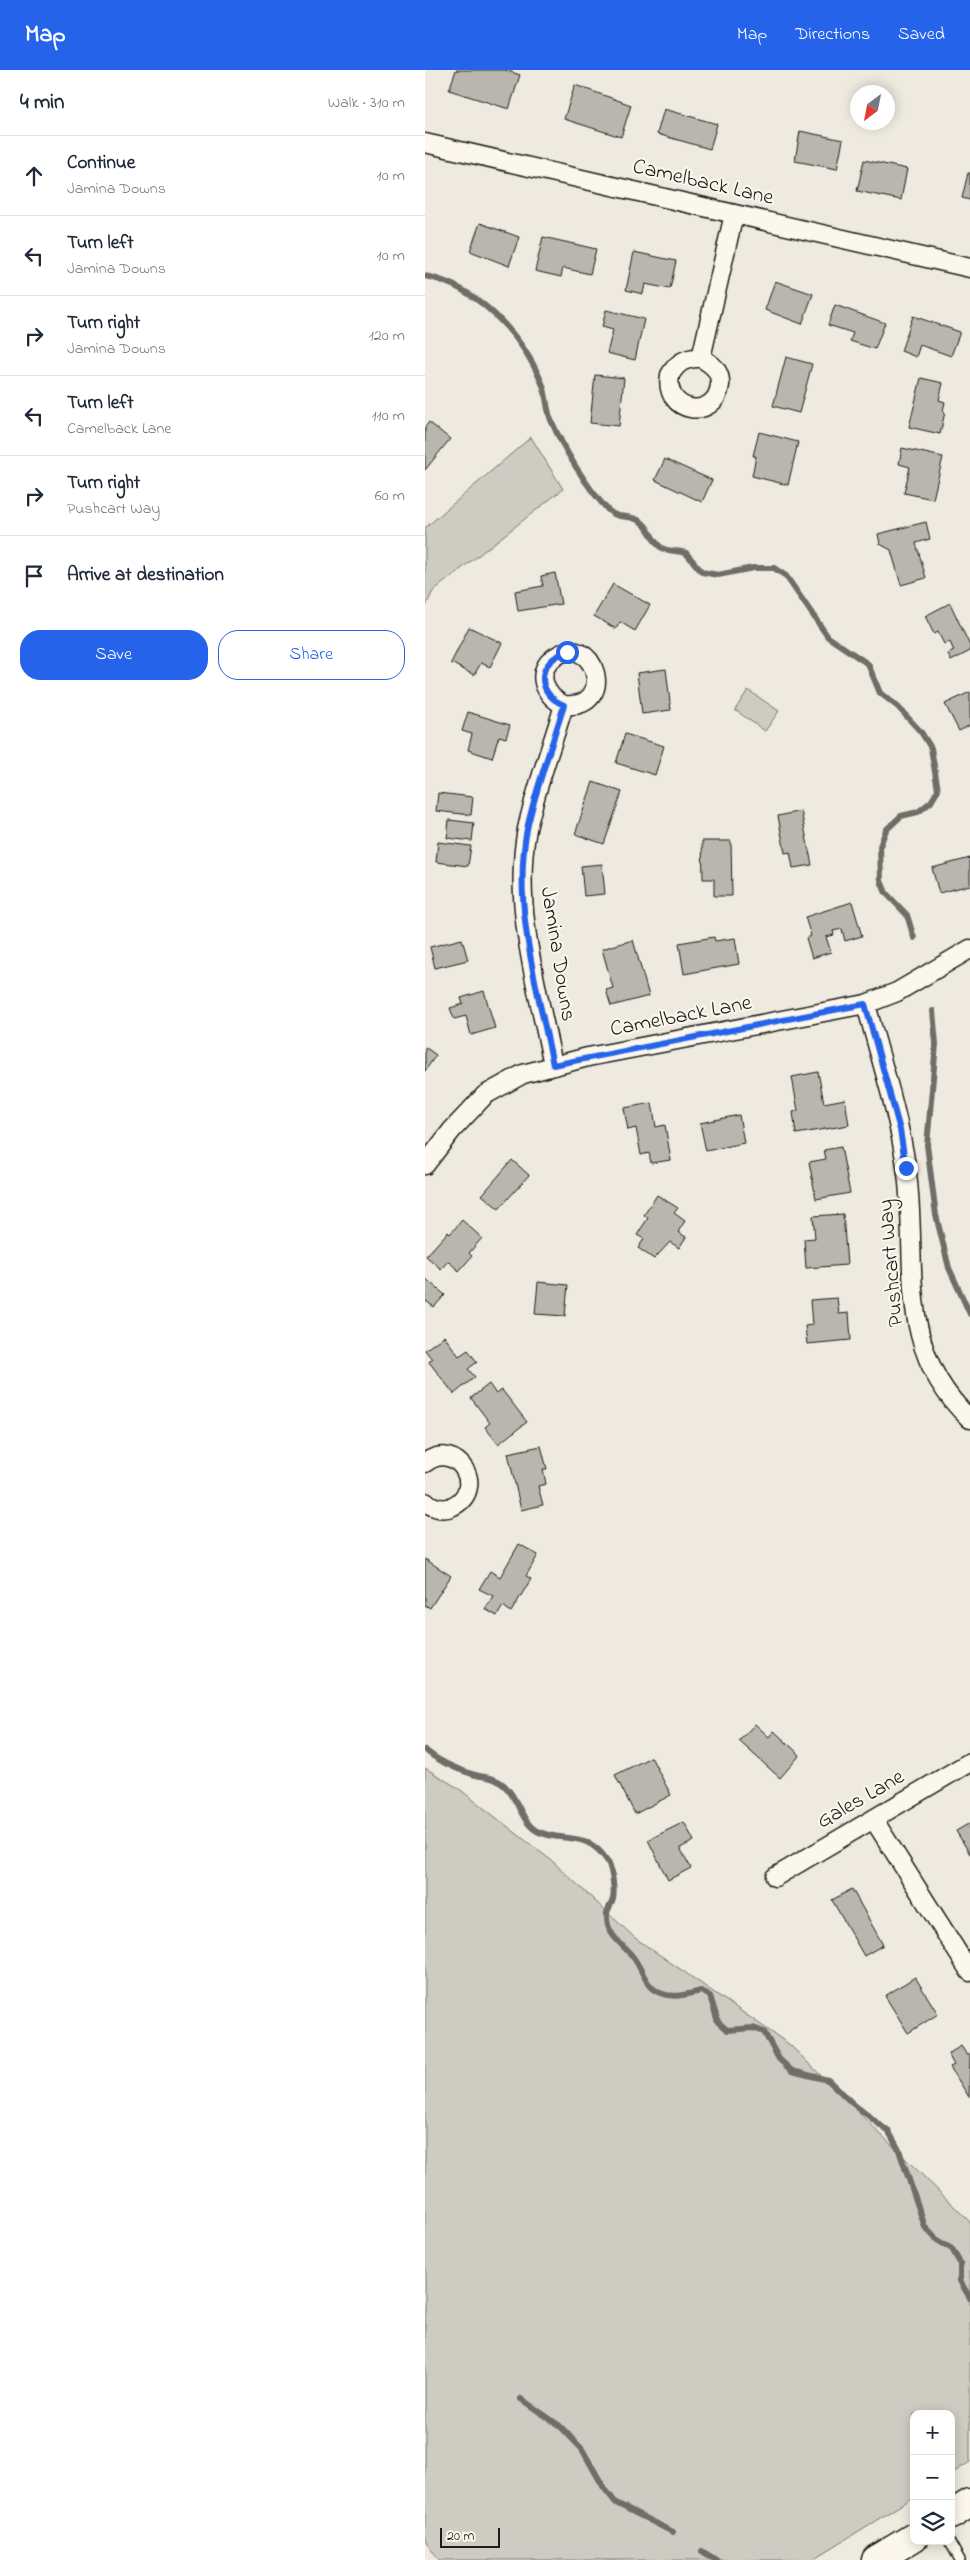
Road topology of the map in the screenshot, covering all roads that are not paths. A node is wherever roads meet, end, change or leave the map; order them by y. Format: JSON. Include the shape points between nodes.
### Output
{"nodes":[{"id":1,"x":425,"y":143,"type":"edge"},
{"id":2,"x":734,"y":214,"type":"junction"},
{"id":3,"x":970,"y":268,"type":"edge"},
{"id":4,"x":701,"y":358,"type":"dead end"},
{"id":5,"x":564,"y":705,"type":"dead end"},
{"id":6,"x":970,"y":949,"type":"edge"},
{"id":7,"x":865,"y":1004,"type":"junction"},
{"id":8,"x":553,"y":1065,"type":"junction"},
{"id":9,"x":425,"y":1165,"type":"edge"},
{"id":10,"x":970,"y":1419,"type":"edge"},
{"id":11,"x":426,"y":1461,"type":"edge"},
{"id":12,"x":425,"y":1502,"type":"edge"},
{"id":13,"x":970,"y":1762,"type":"edge"},
{"id":14,"x":874,"y":1820,"type":"junction"},
{"id":15,"x":775,"y":1877,"type":"dead end"},
{"id":16,"x":970,"y":1972,"type":"edge"},
{"id":17,"x":970,"y":2503,"type":"edge"},
{"id":18,"x":955,"y":2512,"type":"edge"},
{"id":19,"x":910,"y":2539,"type":"edge"},
{"id":20,"x":951,"y":2545,"type":"edge"},
{"id":21,"x":876,"y":2560,"type":"edge"},
{"id":22,"x":959,"y":2560,"type":"edge"}],
"edges":[{"from":1,"to":2,"type":"street","name":"Camelback Lane"},
{"from":2,"to":3,"type":"street","name":"Camelback Lane"},
{"from":2,"to":4,"type":"street"},
{"from":5,"to":8,"type":"street","name":"Jamina Downs","via":[[527,830],[523,895]]},
{"from":6,"to":7,"type":"street","name":"Camelback Lane","via":[[897,992]]},
{"from":7,"to":8,"type":"street","name":"Camelback Lane"},
{"from":7,"to":10,"type":"street","name":"Pushcart Way","via":[[900,1130],[906,1168],[910,1275],[923,1349],[938,1379]]},
{"from":8,"to":9,"type":"street","name":"Camelback Lane","via":[[523,1074],[485,1095]]},
{"from":11,"to":12,"type":"street","via":[[438,1457],[456,1460],[463,1466],[469,1482],[467,1492],[457,1504],[441,1508]]},
{"from":13,"to":14,"type":"street","name":"Gales Lane"},
{"from":14,"to":15,"type":"street","name":"Gales Lane"},
{"from":14,"to":16,"type":"street"},
{"from":17,"to":18,"type":"highway"},
{"from":19,"to":21,"type":"highway"},
{"from":20,"to":22,"type":"lane"}]}
